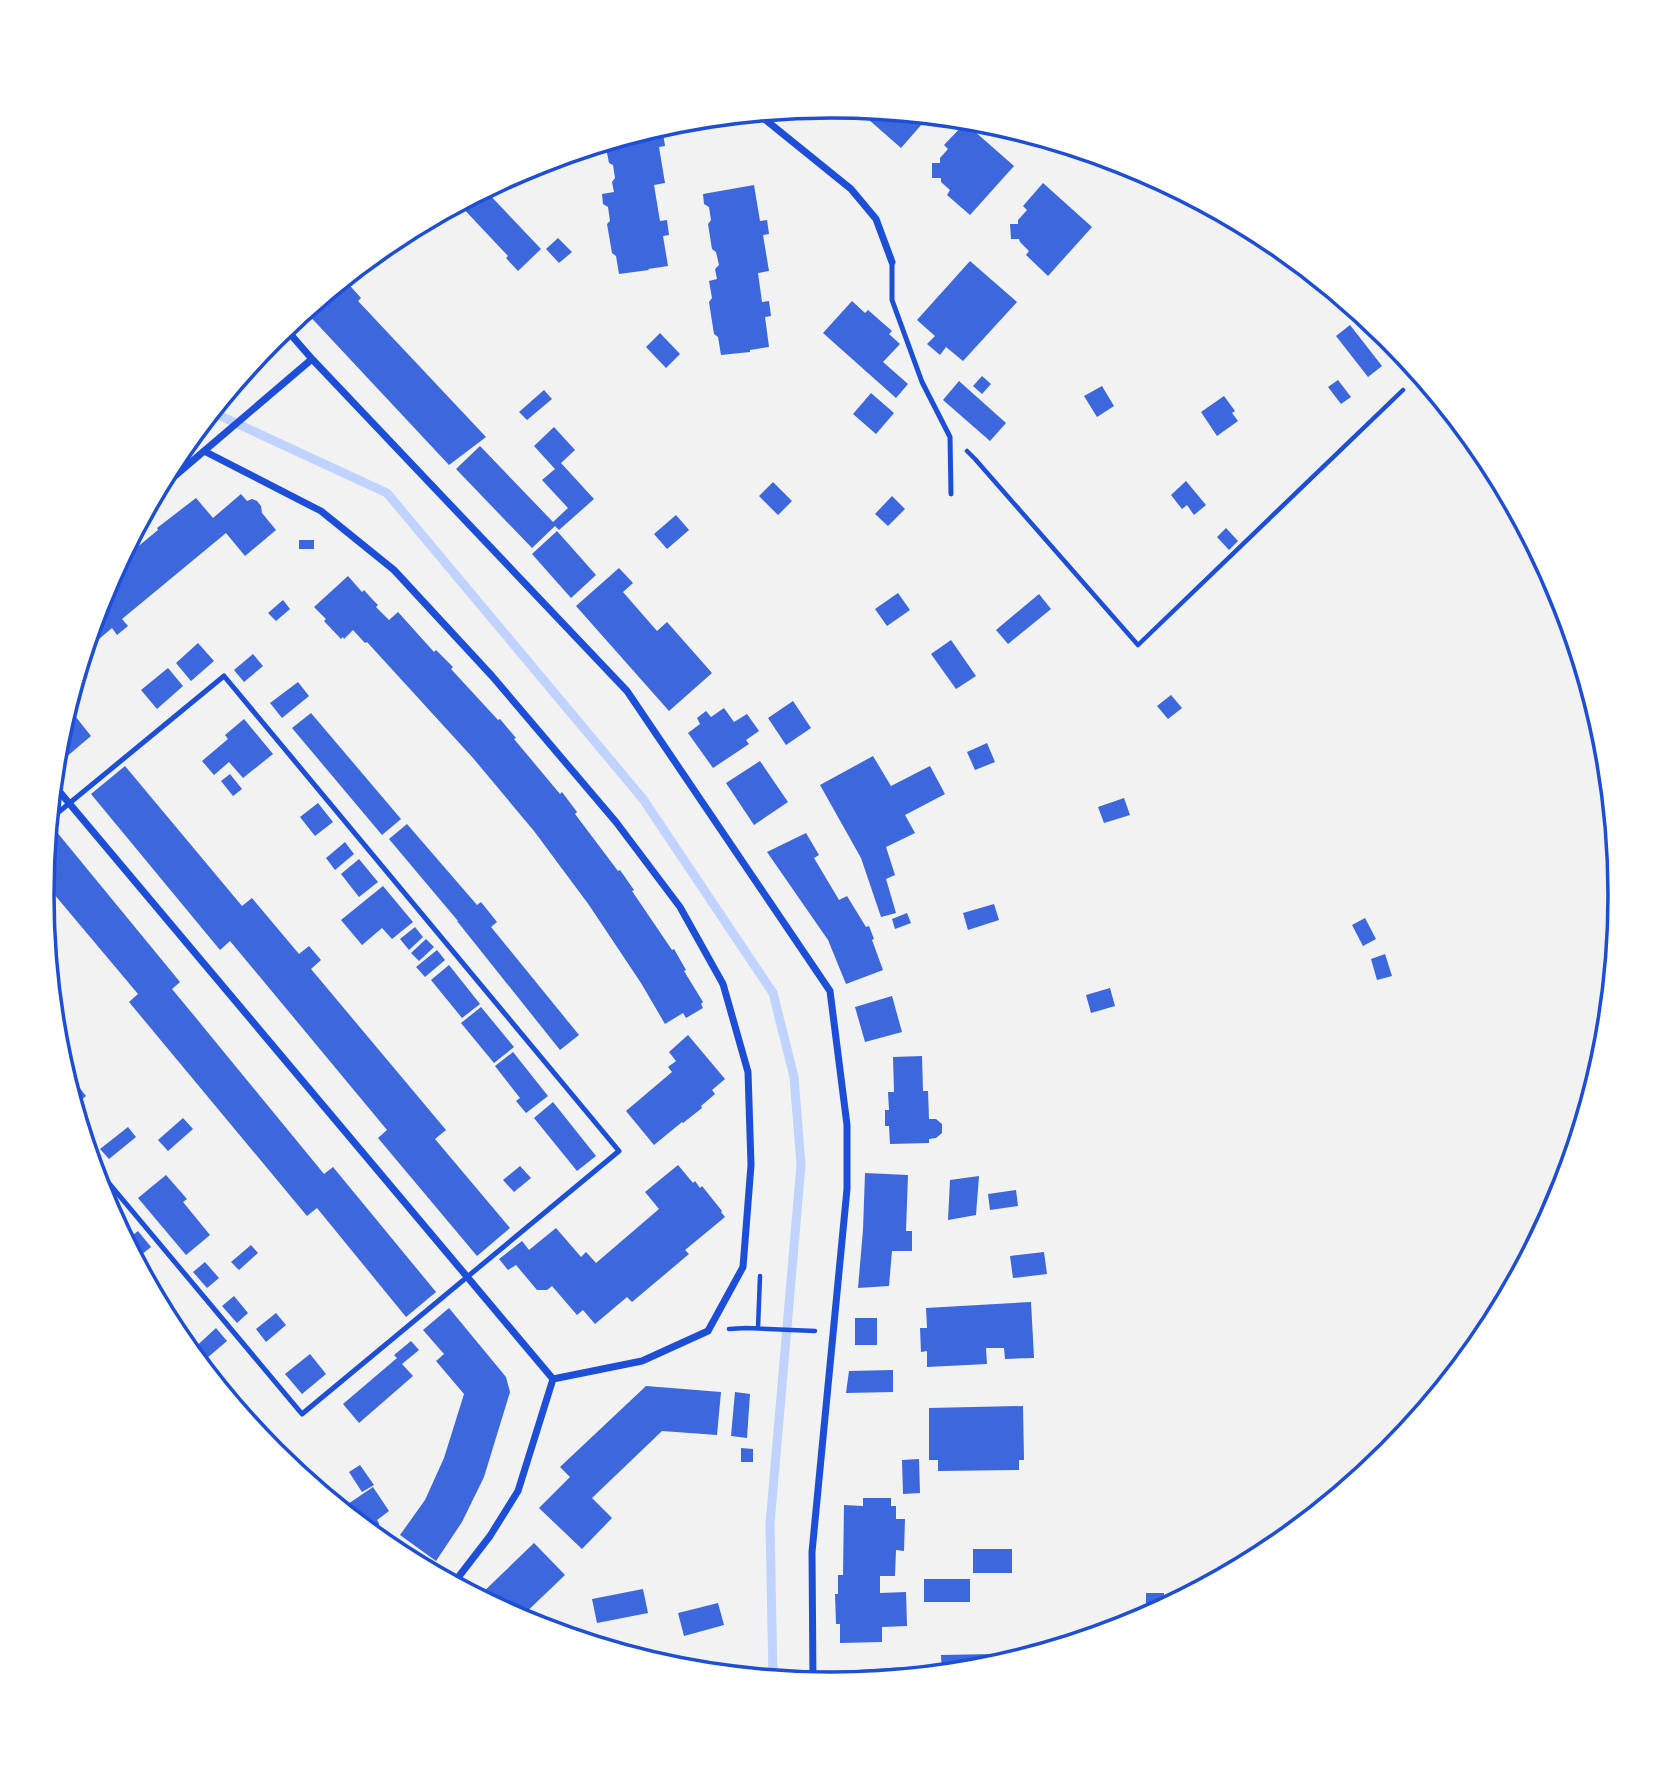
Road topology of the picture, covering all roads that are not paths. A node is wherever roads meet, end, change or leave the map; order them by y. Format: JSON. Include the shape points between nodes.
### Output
{"nodes":[{"id":1,"x":767,"y":121,"type":"edge"},
{"id":2,"x":892,"y":261,"type":"joint"},
{"id":3,"x":292,"y":336,"type":"edge"},
{"id":4,"x":312,"y":359,"type":"junction"},
{"id":5,"x":204,"y":451,"type":"junction"},
{"id":6,"x":181,"y":471,"type":"edge"},
{"id":7,"x":951,"y":494,"type":"dead end"},
{"id":8,"x":61,"y":794,"type":"edge"},
{"id":9,"x":69,"y":803,"type":"junction"},
{"id":10,"x":59,"y":812,"type":"edge"},
{"id":11,"x":110,"y":1184,"type":"edge"},
{"id":12,"x":467,"y":1276,"type":"junction"},
{"id":13,"x":553,"y":1379,"type":"junction"},
{"id":14,"x":458,"y":1577,"type":"edge"},
{"id":15,"x":813,"y":1672,"type":"edge"}],
"edges":[{"from":1,"to":2,"type":"street","via":[[851,189],[876,219]]},
{"from":2,"to":7,"type":"lane","via":[[892,300],[922,382],[950,437]]},
{"from":3,"to":4,"type":"street"},
{"from":4,"to":5,"type":"street"},
{"from":4,"to":15,"type":"street","via":[[627,691],[830,990],[847,1125],[847,1189],[812,1552]]},
{"from":5,"to":6,"type":"street"},
{"from":5,"to":13,"type":"street","via":[[321,511],[394,570],[616,822],[680,907],[723,984],[748,1072],[751,1165],[743,1267],[708,1331],[642,1361]]},
{"from":8,"to":9,"type":"street"},
{"from":9,"to":10,"type":"lane"},
{"from":9,"to":12,"type":"street"},
{"from":9,"to":12,"type":"lane","via":[[224,676],[619,1152]]},
{"from":11,"to":12,"type":"lane","via":[[302,1414]]},
{"from":12,"to":13,"type":"street"},
{"from":13,"to":14,"type":"street","via":[[518,1491]]}]}
